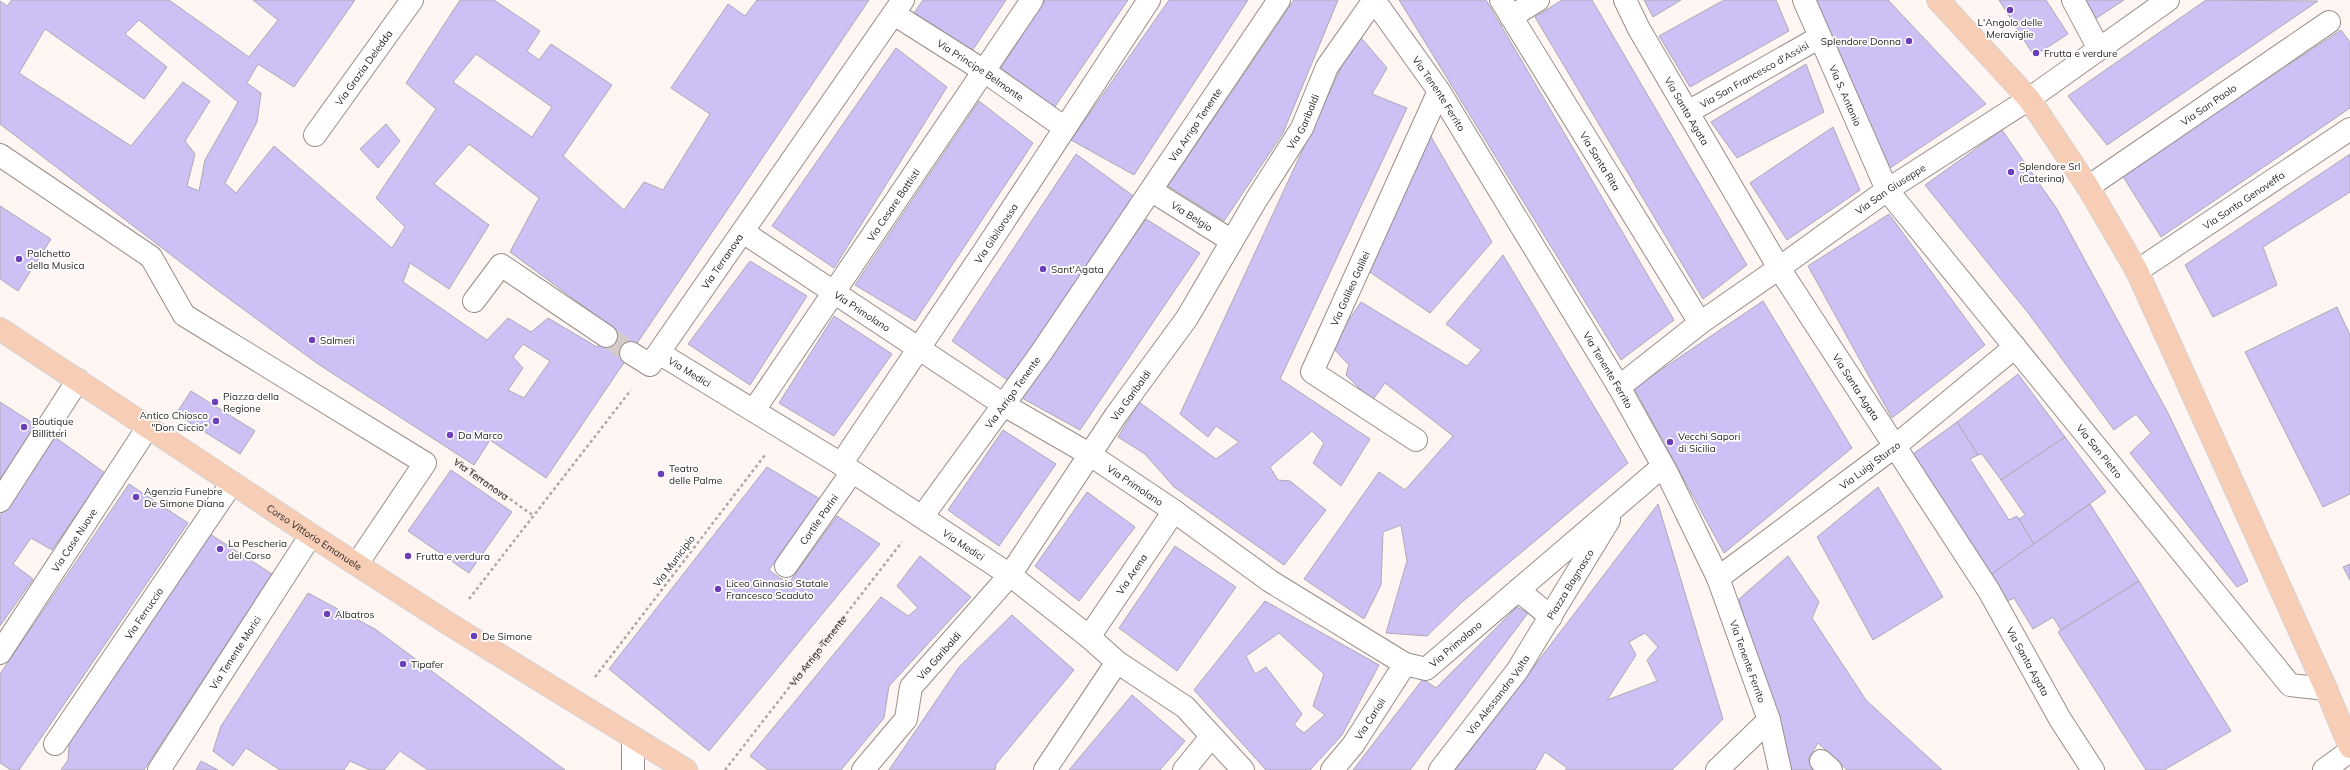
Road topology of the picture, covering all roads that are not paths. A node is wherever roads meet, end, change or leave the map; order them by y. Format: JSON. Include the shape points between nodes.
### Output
{"nodes":[{"id":1,"x":412,"y":0,"type":"edge"},
{"id":2,"x":1032,"y":0,"type":"edge"},
{"id":3,"x":1149,"y":0,"type":"edge"},
{"id":4,"x":1279,"y":0,"type":"edge"},
{"id":5,"x":1374,"y":0,"type":"edge"},
{"id":6,"x":1538,"y":0,"type":"edge"},
{"id":7,"x":1625,"y":0,"type":"edge"},
{"id":8,"x":1804,"y":0,"type":"edge"},
{"id":9,"x":1938,"y":0,"type":"edge"},
{"id":10,"x":2073,"y":0,"type":"edge"},
{"id":11,"x":2168,"y":0,"type":"edge"},
{"id":12,"x":898,"y":7,"type":"edge"},
{"id":13,"x":1506,"y":8,"type":"edge"},
{"id":14,"x":2329,"y":22,"type":"dead end"},
{"id":15,"x":1820,"y":37,"type":"junction"},
{"id":16,"x":2099,"y":49,"type":"junction"},
{"id":17,"x":984,"y":71,"type":"junction"},
{"id":18,"x":1439,"y":91,"type":"junction"},
{"id":19,"x":2029,"y":99,"type":"junction"},
{"id":20,"x":1688,"y":112,"type":"junction"},
{"id":21,"x":1065,"y":128,"type":"junction"},
{"id":22,"x":2350,"y":129,"type":"edge"},
{"id":23,"x":315,"y":135,"type":"dead end"},
{"id":24,"x":0,"y":155,"type":"edge"},
{"id":25,"x":2088,"y":187,"type":"junction"},
{"id":26,"x":1887,"y":190,"type":"junction"},
{"id":27,"x":1152,"y":191,"type":"junction"},
{"id":28,"x":743,"y":232,"type":"junction"},
{"id":29,"x":1232,"y":241,"type":"junction"},
{"id":30,"x":1779,"y":268,"type":"junction"},
{"id":31,"x":2137,"y":271,"type":"junction"},
{"id":32,"x":835,"y":294,"type":"junction"},
{"id":33,"x":474,"y":301,"type":"dead end"},
{"id":34,"x":1700,"y":323,"type":"junction"},
{"id":35,"x":2,"y":334,"type":"edge"},
{"id":36,"x":606,"y":336,"type":"tunnel mouth"},
{"id":37,"x":2015,"y":346,"type":"junction"},
{"id":38,"x":918,"y":348,"type":"junction"},
{"id":39,"x":630,"y":352,"type":"tunnel mouth"},
{"id":40,"x":655,"y":359,"type":"junction"},
{"id":41,"x":78,"y":380,"type":"junction"},
{"id":42,"x":1619,"y":387,"type":"junction"},
{"id":43,"x":1004,"y":405,"type":"junction"},
{"id":44,"x":754,"y":410,"type":"junction"},
{"id":45,"x":148,"y":427,"type":"junction"},
{"id":46,"x":1416,"y":440,"type":"dead end"},
{"id":47,"x":1894,"y":447,"type":"junction"},
{"id":48,"x":1088,"y":454,"type":"junction"},
{"id":49,"x":1663,"y":466,"type":"junction"},
{"id":50,"x":846,"y":468,"type":"junction"},
{"id":51,"x":232,"y":482,"type":"junction"},
{"id":52,"x":0,"y":501,"type":"edge"},
{"id":53,"x":1618,"y":505,"type":"junction"},
{"id":54,"x":1174,"y":511,"type":"junction"},
{"id":55,"x":922,"y":517,"type":"junction"},
{"id":56,"x":311,"y":535,"type":"junction"},
{"id":57,"x":357,"y":564,"type":"junction"},
{"id":58,"x":786,"y":566,"type":"dead end"},
{"id":59,"x":1010,"y":575,"type":"junction"},
{"id":60,"x":1718,"y":578,"type":"junction"},
{"id":61,"x":1518,"y":590,"type":"junction"},
{"id":62,"x":1552,"y":617,"type":"junction"},
{"id":63,"x":1089,"y":637,"type":"junction"},
{"id":64,"x":0,"y":653,"type":"edge"},
{"id":65,"x":1116,"y":662,"type":"junction"},
{"id":66,"x":1405,"y":664,"type":"junction"},
{"id":67,"x":2326,"y":689,"type":"junction"},
{"id":68,"x":1769,"y":720,"type":"junction"},
{"id":69,"x":1211,"y":737,"type":"junction"},
{"id":70,"x":633,"y":739,"type":"junction"},
{"id":71,"x":55,"y":744,"type":"dead end"},
{"id":72,"x":2350,"y":747,"type":"edge"},
{"id":73,"x":2350,"y":751,"type":"edge"},
{"id":74,"x":160,"y":770,"type":"edge"},
{"id":75,"x":633,"y":770,"type":"edge"},
{"id":76,"x":686,"y":770,"type":"edge"},
{"id":77,"x":863,"y":770,"type":"edge"},
{"id":78,"x":1045,"y":770,"type":"edge"},
{"id":79,"x":1184,"y":770,"type":"edge"},
{"id":80,"x":1242,"y":770,"type":"edge"},
{"id":81,"x":1332,"y":770,"type":"edge"},
{"id":82,"x":1440,"y":770,"type":"edge"},
{"id":83,"x":1717,"y":770,"type":"edge"},
{"id":84,"x":1780,"y":770,"type":"edge"},
{"id":85,"x":2093,"y":770,"type":"edge"},
{"id":86,"x":2324,"y":770,"type":"edge"}],
"edges":[{"from":1,"to":23,"type":"street","name":"Via Grazia Deledda"},
{"from":2,"to":17,"type":"street","name":"Via Cesare Battisti"},
{"from":3,"to":21,"type":"street","name":"Via Gibilorossa"},
{"from":4,"to":27,"type":"street","name":"Via Arrigo Tenente"},
{"from":5,"to":18,"type":"street","name":"Via Tenente Ferrito"},
{"from":5,"to":29,"type":"street","name":"Via Garibaldi","via":[[1327,67],[1302,128]]},
{"from":6,"to":13,"type":"street"},
{"from":7,"to":20,"type":"street","name":"Via Santa Agata","via":[[1639,29]]},
{"from":8,"to":15,"type":"street","name":"Via S. Antonio"},
{"from":9,"to":19,"type":"main road"},
{"from":10,"to":16,"type":"street"},
{"from":11,"to":16,"type":"street","name":"Via San Giuseppe"},
{"from":12,"to":17,"type":"street","name":"Via Principe Belmonte"},
{"from":12,"to":28,"type":"street","name":"Via Terranova"},
{"from":13,"to":34,"type":"street","name":"Via Santa Rita"},
{"from":14,"to":25,"type":"street","name":"Via San Paolo"},
{"from":15,"to":20,"type":"street","name":"Via San Francesco d'Assisi"},
{"from":15,"to":26,"type":"street","name":"Via S. Antonio"},
{"from":16,"to":19,"type":"street","name":"Via San Giuseppe"},
{"from":17,"to":21,"type":"street","name":"Via Principe Belmonte"},
{"from":17,"to":32,"type":"street","name":"Via Cesare Battisti"},
{"from":18,"to":42,"type":"street","name":"Via Tenente Ferrito"},
{"from":18,"to":46,"type":"street","name":"Via Galileo Galilei","via":[[1312,372]]},
{"from":19,"to":25,"type":"main road"},
{"from":19,"to":26,"type":"street","name":"Via San Giuseppe"},
{"from":20,"to":30,"type":"street","name":"Via Santa Agata"},
{"from":21,"to":38,"type":"street","name":"Via Gibilorossa"},
{"from":22,"to":31,"type":"street","name":"Via Santa Genoveffa"},
{"from":24,"to":57,"type":"street","via":[[151,258],[184,315],[425,463]]},
{"from":25,"to":31,"type":"main road"},
{"from":26,"to":30,"type":"street","name":"Via San Giuseppe"},
{"from":26,"to":37,"type":"street","name":"Via San Pietro"},
{"from":27,"to":29,"type":"street","name":"Via Belgio"},
{"from":27,"to":43,"type":"street","name":"Via Arrigo Tenente"},
{"from":28,"to":32,"type":"street","name":"Via Primolano"},
{"from":28,"to":40,"type":"street","name":"Via Terranova"},
{"from":29,"to":48,"type":"street","name":"Via Garibaldi","via":[[1187,318]]},
{"from":30,"to":34,"type":"street","name":"Via San Giuseppe"},
{"from":30,"to":47,"type":"street","name":"Via Santa Agata"},
{"from":31,"to":67,"type":"main road"},
{"from":32,"to":38,"type":"street","name":"Via Primolano"},
{"from":32,"to":44,"type":"street","name":"Via Cesare Battisti"},
{"from":33,"to":36,"type":"street","via":[[501,265]]},
{"from":34,"to":42,"type":"street","name":"Via San Giuseppe"},
{"from":35,"to":41,"type":"main road","name":"Corso Vittorio Emanuele"},
{"from":37,"to":47,"type":"street","name":"Via Luigi Sturzo"},
{"from":37,"to":67,"type":"street","name":"Via San Pietro","via":[[2290,685]]},
{"from":38,"to":43,"type":"street","name":"Via Primolano"},
{"from":38,"to":50,"type":"street","name":"Via Gibilorossa"},
{"from":39,"to":40,"type":"street","name":"Via Medici"},
{"from":40,"to":44,"type":"street","name":"Via Medici"},
{"from":41,"to":45,"type":"main road","name":"Corso Vittorio Emanuele"},
{"from":41,"to":52,"type":"street"},
{"from":42,"to":49,"type":"street","name":"Via Tenente Ferrito"},
{"from":43,"to":48,"type":"street","name":"Via Primolano"},
{"from":43,"to":55,"type":"street","name":"Via Arrigo Tenente"},
{"from":44,"to":50,"type":"street","name":"Via Medici"},
{"from":45,"to":51,"type":"main road","name":"Corso Vittorio Emanuele"},
{"from":45,"to":64,"type":"street","name":"Via Case Nuove"},
{"from":47,"to":60,"type":"street","name":"Via Luigi Sturzo"},
{"from":47,"to":85,"type":"street","name":"Via Santa Agata","via":[[1989,591],[2060,719]]},
{"from":48,"to":54,"type":"street","name":"Via Primolano"},
{"from":48,"to":59,"type":"street","name":"Via Garibaldi"},
{"from":49,"to":53,"type":"street","name":"Piazza Bagnasco"},
{"from":49,"to":60,"type":"street","name":"Via Tenente Ferrito"},
{"from":50,"to":55,"type":"street","name":"Via Medici"},
{"from":50,"to":58,"type":"street","name":"Cortile Parini"},
{"from":51,"to":56,"type":"main road","name":"Corso Vittorio Emanuele"},
{"from":51,"to":71,"type":"street","name":"Via Ferruccio"},
{"from":53,"to":61,"type":"street","name":"Piazza Bagnasco"},
{"from":53,"to":62,"type":"street","name":"Piazza Bagnasco"},
{"from":54,"to":63,"type":"street","name":"Via Arena"},
{"from":54,"to":66,"type":"street","name":"Via Primolano","via":[[1270,580]]},
{"from":55,"to":59,"type":"street","name":"Via Medici"},
{"from":56,"to":57,"type":"main road","name":"Corso Vittorio Emanuele"},
{"from":56,"to":74,"type":"street","name":"Via Tenente Morici"},
{"from":57,"to":70,"type":"main road","name":"Corso Vittorio Emanuele"},
{"from":59,"to":63,"type":"street","name":"Via Medici"},
{"from":59,"to":77,"type":"street","name":"Via Garibaldi","via":[[911,687],[906,719]]},
{"from":60,"to":68,"type":"street","name":"Via Tenente Ferrito"},
{"from":61,"to":62,"type":"street","name":"Piazza Bagnasco"},
{"from":61,"to":66,"type":"street","name":"Via Primolano","via":[[1426,669]]},
{"from":62,"to":82,"type":"street","name":"Via Alessandro Volta","via":[[1517,671]]},
{"from":63,"to":65,"type":"street","name":"Via Medici"},
{"from":65,"to":69,"type":"street","name":"Via Medici","via":[[1185,707]]},
{"from":65,"to":78,"type":"street"},
{"from":66,"to":81,"type":"street","name":"Via Carioli","via":[[1353,745]]},
{"from":67,"to":72,"type":"main road"},
{"from":68,"to":83,"type":"street"},
{"from":68,"to":84,"type":"street","name":"Via Tenente Ferrito"},
{"from":69,"to":79,"type":"street"},
{"from":69,"to":80,"type":"street","name":"Via Medici"},
{"from":70,"to":75,"type":"street"},
{"from":70,"to":76,"type":"main road","name":"Corso Vittorio Emanuele"},
{"from":73,"to":86,"type":"street"}]}
